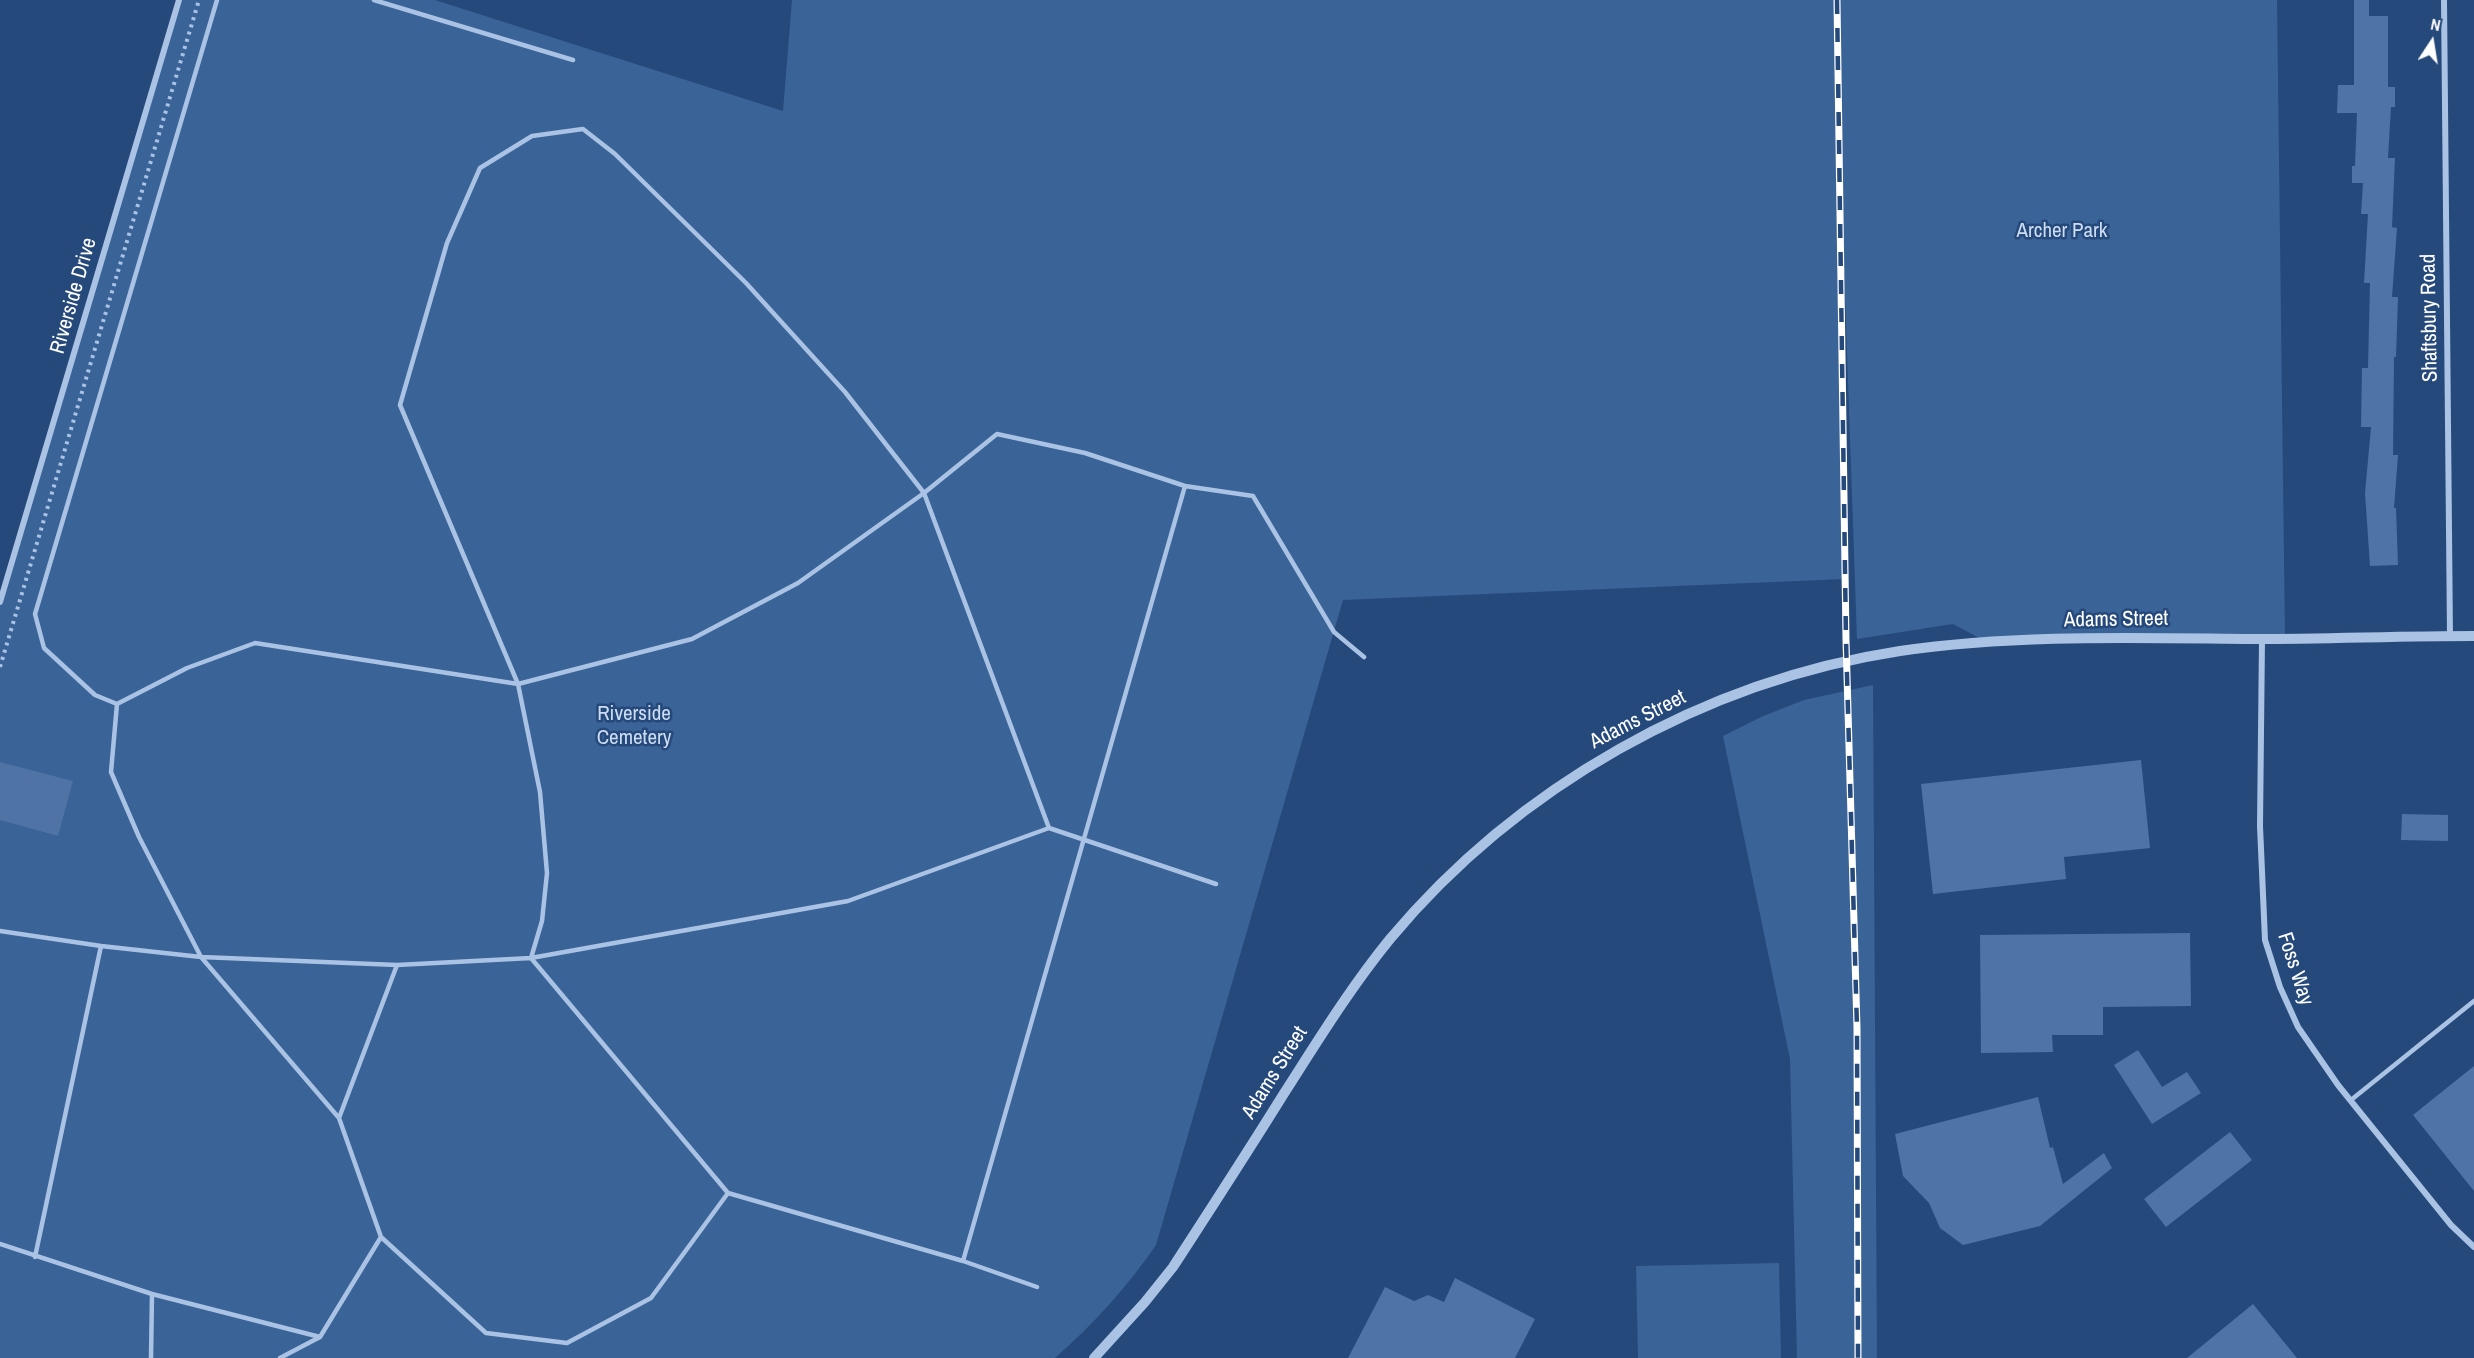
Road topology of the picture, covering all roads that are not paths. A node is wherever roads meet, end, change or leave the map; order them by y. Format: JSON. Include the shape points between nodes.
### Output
{"nodes":[{"id":1,"x":179,"y":0,"type":"edge"},
{"id":2,"x":217,"y":0,"type":"edge"},
{"id":3,"x":374,"y":0,"type":"edge"},
{"id":4,"x":2444,"y":0,"type":"edge"},
{"id":5,"x":573,"y":60,"type":"dead end"},
{"id":6,"x":1185,"y":486,"type":"junction"},
{"id":7,"x":924,"y":493,"type":"junction"},
{"id":8,"x":0,"y":602,"type":"edge"},
{"id":9,"x":2450,"y":636,"type":"junction"},
{"id":10,"x":2474,"y":636,"type":"edge"},
{"id":11,"x":2262,"y":639,"type":"junction"},
{"id":12,"x":1365,"y":657,"type":"dead end"},
{"id":13,"x":518,"y":684,"type":"junction"},
{"id":14,"x":117,"y":704,"type":"junction"},
{"id":15,"x":1049,"y":828,"type":"junction"},
{"id":16,"x":1084,"y":838,"type":"junction"},
{"id":17,"x":1215,"y":884,"type":"dead end"},
{"id":18,"x":0,"y":931,"type":"edge"},
{"id":19,"x":101,"y":946,"type":"junction"},
{"id":20,"x":201,"y":957,"type":"junction"},
{"id":21,"x":531,"y":958,"type":"junction"},
{"id":22,"x":397,"y":965,"type":"junction"},
{"id":23,"x":2474,"y":1001,"type":"edge"},
{"id":24,"x":2351,"y":1100,"type":"junction"},
{"id":25,"x":339,"y":1118,"type":"junction"},
{"id":26,"x":728,"y":1193,"type":"junction"},
{"id":27,"x":381,"y":1237,"type":"junction"},
{"id":28,"x":0,"y":1244,"type":"edge"},
{"id":29,"x":2474,"y":1247,"type":"edge"},
{"id":30,"x":35,"y":1257,"type":"junction"},
{"id":31,"x":963,"y":1261,"type":"junction"},
{"id":32,"x":1037,"y":1287,"type":"dead end"},
{"id":33,"x":152,"y":1294,"type":"junction"},
{"id":34,"x":320,"y":1337,"type":"junction"},
{"id":35,"x":151,"y":1358,"type":"edge"},
{"id":36,"x":280,"y":1358,"type":"edge"},
{"id":37,"x":1094,"y":1358,"type":"edge"}],
"edges":[{"from":1,"to":8,"type":"street","name":"Riverside Drive"},
{"from":2,"to":14,"type":"lane","via":[[35,614],[44,648],[95,695]]},
{"from":3,"to":5,"type":"lane"},
{"from":4,"to":9,"type":"street","name":"Shaftsbury Road"},
{"from":6,"to":7,"type":"lane","via":[[1086,453],[997,434]]},
{"from":6,"to":12,"type":"lane","via":[[1253,496],[1334,632]]},
{"from":6,"to":16,"type":"lane"},
{"from":7,"to":13,"type":"lane","via":[[798,583],[692,639]]},
{"from":7,"to":13,"type":"lane","via":[[845,392],[746,283],[615,154],[583,129],[532,136],[480,168],[447,243],[400,405]]},
{"from":7,"to":15,"type":"lane"},
{"from":9,"to":10,"type":"street","name":"Adams Street"},
{"from":9,"to":11,"type":"street","name":"Adams Street"},
{"from":11,"to":24,"type":"street","name":"Foss Way","via":[[2260,826],[2265,940],[2298,1027]]},
{"from":11,"to":37,"type":"street","name":"Adams Street","via":[[1987,642],[1853,660],[1765,684],[1681,718],[1600,760],[1524,811],[1454,871],[1407,921],[1336,1011],[1173,1267]]},
{"from":13,"to":14,"type":"lane","via":[[255,644],[187,668]]},
{"from":13,"to":21,"type":"lane","via":[[540,792],[547,873],[542,921]]},
{"from":14,"to":20,"type":"lane","via":[[111,772],[139,837]]},
{"from":15,"to":16,"type":"lane"},
{"from":15,"to":21,"type":"lane","via":[[848,901]]},
{"from":16,"to":17,"type":"lane"},
{"from":16,"to":31,"type":"lane"},
{"from":18,"to":19,"type":"lane"},
{"from":19,"to":20,"type":"lane"},
{"from":19,"to":30,"type":"lane"},
{"from":20,"to":22,"type":"lane"},
{"from":20,"to":25,"type":"lane"},
{"from":21,"to":22,"type":"lane"},
{"from":21,"to":26,"type":"lane"},
{"from":22,"to":25,"type":"lane"},
{"from":23,"to":24,"type":"lane"},
{"from":24,"to":29,"type":"street","name":"Foss Way","via":[[2451,1225]]},
{"from":25,"to":27,"type":"lane"},
{"from":26,"to":27,"type":"lane","via":[[651,1298],[567,1342],[486,1333]]},
{"from":26,"to":31,"type":"lane"},
{"from":27,"to":34,"type":"lane"},
{"from":28,"to":30,"type":"lane"},
{"from":30,"to":33,"type":"lane"},
{"from":31,"to":32,"type":"lane"},
{"from":33,"to":34,"type":"lane"},
{"from":33,"to":35,"type":"lane"},
{"from":34,"to":36,"type":"lane"}]}
